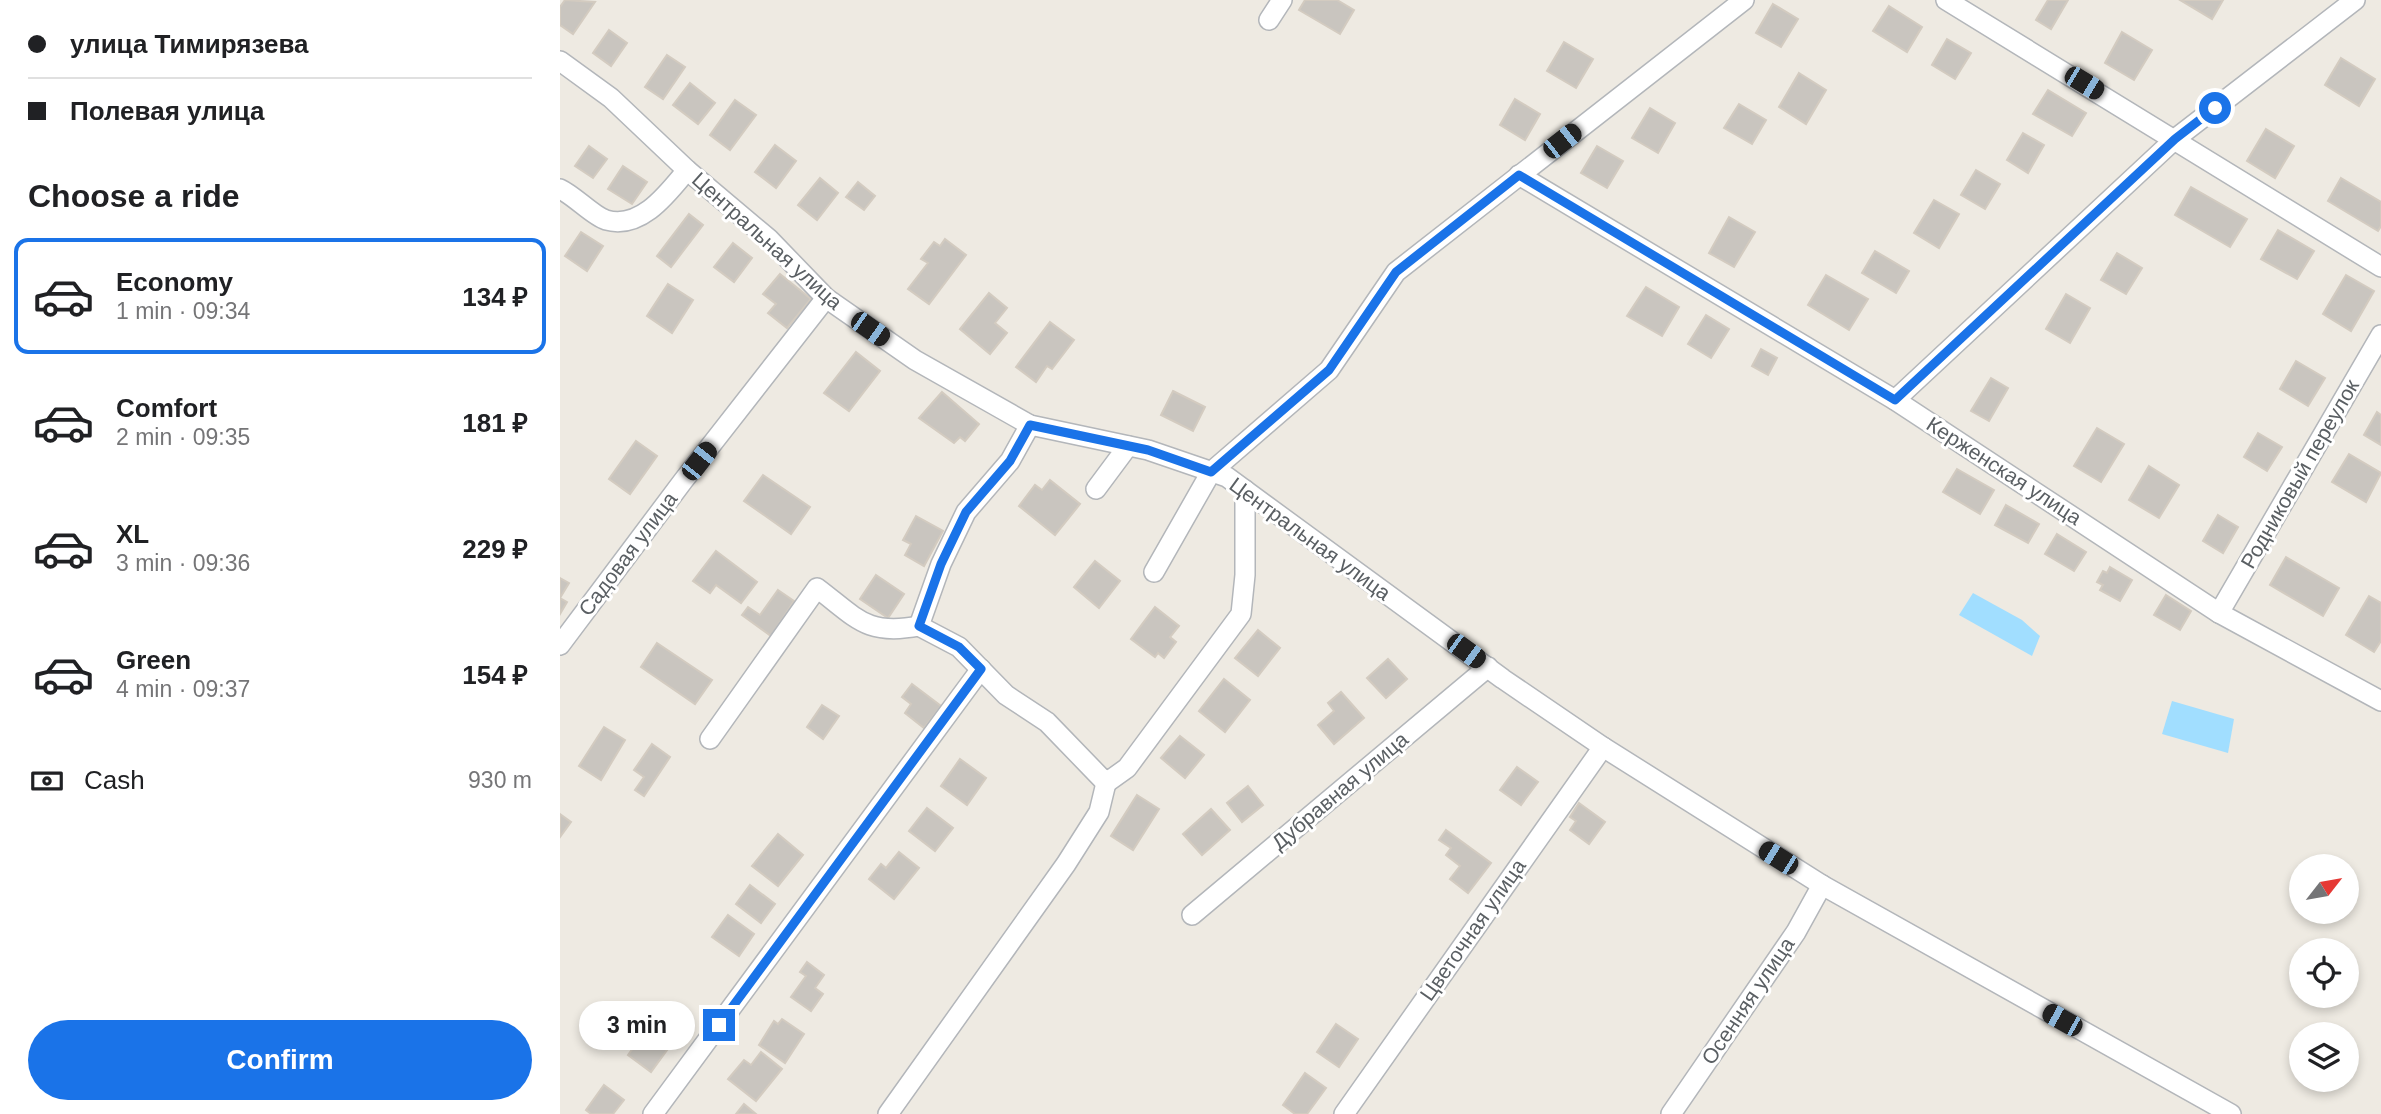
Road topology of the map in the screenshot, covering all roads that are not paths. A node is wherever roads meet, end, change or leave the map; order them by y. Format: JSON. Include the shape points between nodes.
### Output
{"nodes":[{"id":1,"x":1282,"y":0,"type":"edge"},
{"id":2,"x":1744,"y":0,"type":"edge"},
{"id":3,"x":1946,"y":0,"type":"edge"},
{"id":4,"x":2355,"y":0,"type":"edge"},
{"id":5,"x":1269,"y":20,"type":"dead end"},
{"id":6,"x":560,"y":61,"type":"edge"},
{"id":7,"x":2175,"y":139,"type":"junction"},
{"id":8,"x":687,"y":170,"type":"junction"},
{"id":9,"x":1519,"y":175,"type":"junction"},
{"id":10,"x":560,"y":189,"type":"edge"},
{"id":11,"x":2381,"y":267,"type":"edge"},
{"id":12,"x":826,"y":298,"type":"junction"},
{"id":13,"x":2381,"y":335,"type":"edge"},
{"id":14,"x":1895,"y":400,"type":"junction"},
{"id":15,"x":1030,"y":425,"type":"junction"},
{"id":16,"x":1128,"y":446,"type":"junction"},
{"id":17,"x":1211,"y":472,"type":"junction"},
{"id":18,"x":1096,"y":489,"type":"dead end"},
{"id":19,"x":1245,"y":490,"type":"junction"},
{"id":20,"x":1154,"y":572,"type":"dead end"},
{"id":21,"x":2219,"y":613,"type":"junction"},
{"id":22,"x":919,"y":626,"type":"junction"},
{"id":23,"x":561,"y":643,"type":"edge"},
{"id":24,"x":1488,"y":667,"type":"junction"},
{"id":25,"x":981,"y":669,"type":"junction"},
{"id":26,"x":2381,"y":701,"type":"edge"},
{"id":27,"x":710,"y":739,"type":"dead end"},
{"id":28,"x":1603,"y":747,"type":"junction"},
{"id":29,"x":1106,"y":783,"type":"junction"},
{"id":30,"x":1822,"y":885,"type":"junction"},
{"id":31,"x":1192,"y":915,"type":"dead end"},
{"id":32,"x":653,"y":1114,"type":"edge"},
{"id":33,"x":888,"y":1114,"type":"edge"},
{"id":34,"x":1344,"y":1114,"type":"edge"},
{"id":35,"x":1671,"y":1114,"type":"edge"},
{"id":36,"x":2231,"y":1114,"type":"edge"}],
"edges":[{"from":1,"to":5,"type":"street"},
{"from":2,"to":9,"type":"street"},
{"from":3,"to":7,"type":"street"},
{"from":4,"to":7,"type":"street"},
{"from":6,"to":8,"type":"street","name":"Центральная улица","via":[[611,98]]},
{"from":7,"to":11,"type":"street"},
{"from":7,"to":14,"type":"street"},
{"from":8,"to":10,"type":"street","via":[[634,220],[606,220]]},
{"from":8,"to":12,"type":"street","name":"Центральная улица","via":[[769,239]]},
{"from":9,"to":14,"type":"street","name":"Керженская улица"},
{"from":9,"to":17,"type":"street","via":[[1396,272],[1329,370]]},
{"from":12,"to":15,"type":"street","name":"Центральная улица","via":[[915,360]]},
{"from":12,"to":23,"type":"street","name":"Садовая улица"},
{"from":13,"to":21,"type":"street","name":"Родниковый переулок"},
{"from":14,"to":21,"type":"street","name":"Керженская улица"},
{"from":15,"to":16,"type":"street","name":"Центральная улица"},
{"from":15,"to":22,"type":"street","via":[[1010,461],[966,512]]},
{"from":16,"to":17,"type":"street","name":"Центральная улица"},
{"from":16,"to":18,"type":"street"},
{"from":17,"to":19,"type":"street","name":"Центральная улица"},
{"from":17,"to":20,"type":"street"},
{"from":19,"to":24,"type":"street","name":"Центральная улица"},
{"from":19,"to":29,"type":"street","via":[[1241,614],[1127,768]]},
{"from":21,"to":26,"type":"street","name":"Керженская улица"},
{"from":22,"to":25,"type":"street","via":[[959,647]]},
{"from":22,"to":27,"type":"street","via":[[892,631],[868,627],[817,588]]},
{"from":24,"to":28,"type":"street","name":"Центральная улица"},
{"from":24,"to":31,"type":"street","name":"Дубравная улица"},
{"from":25,"to":29,"type":"street","via":[[1006,695],[1047,722]]},
{"from":25,"to":32,"type":"street"},
{"from":28,"to":30,"type":"street","name":"Центральная улица"},
{"from":28,"to":34,"type":"street","name":"Цветочная улица"},
{"from":29,"to":33,"type":"street","via":[[1099,812],[1066,864]]},
{"from":30,"to":35,"type":"street","name":"Осенняя улица","via":[[1796,932]]},
{"from":30,"to":36,"type":"street","name":"Центральная улица"}]}
